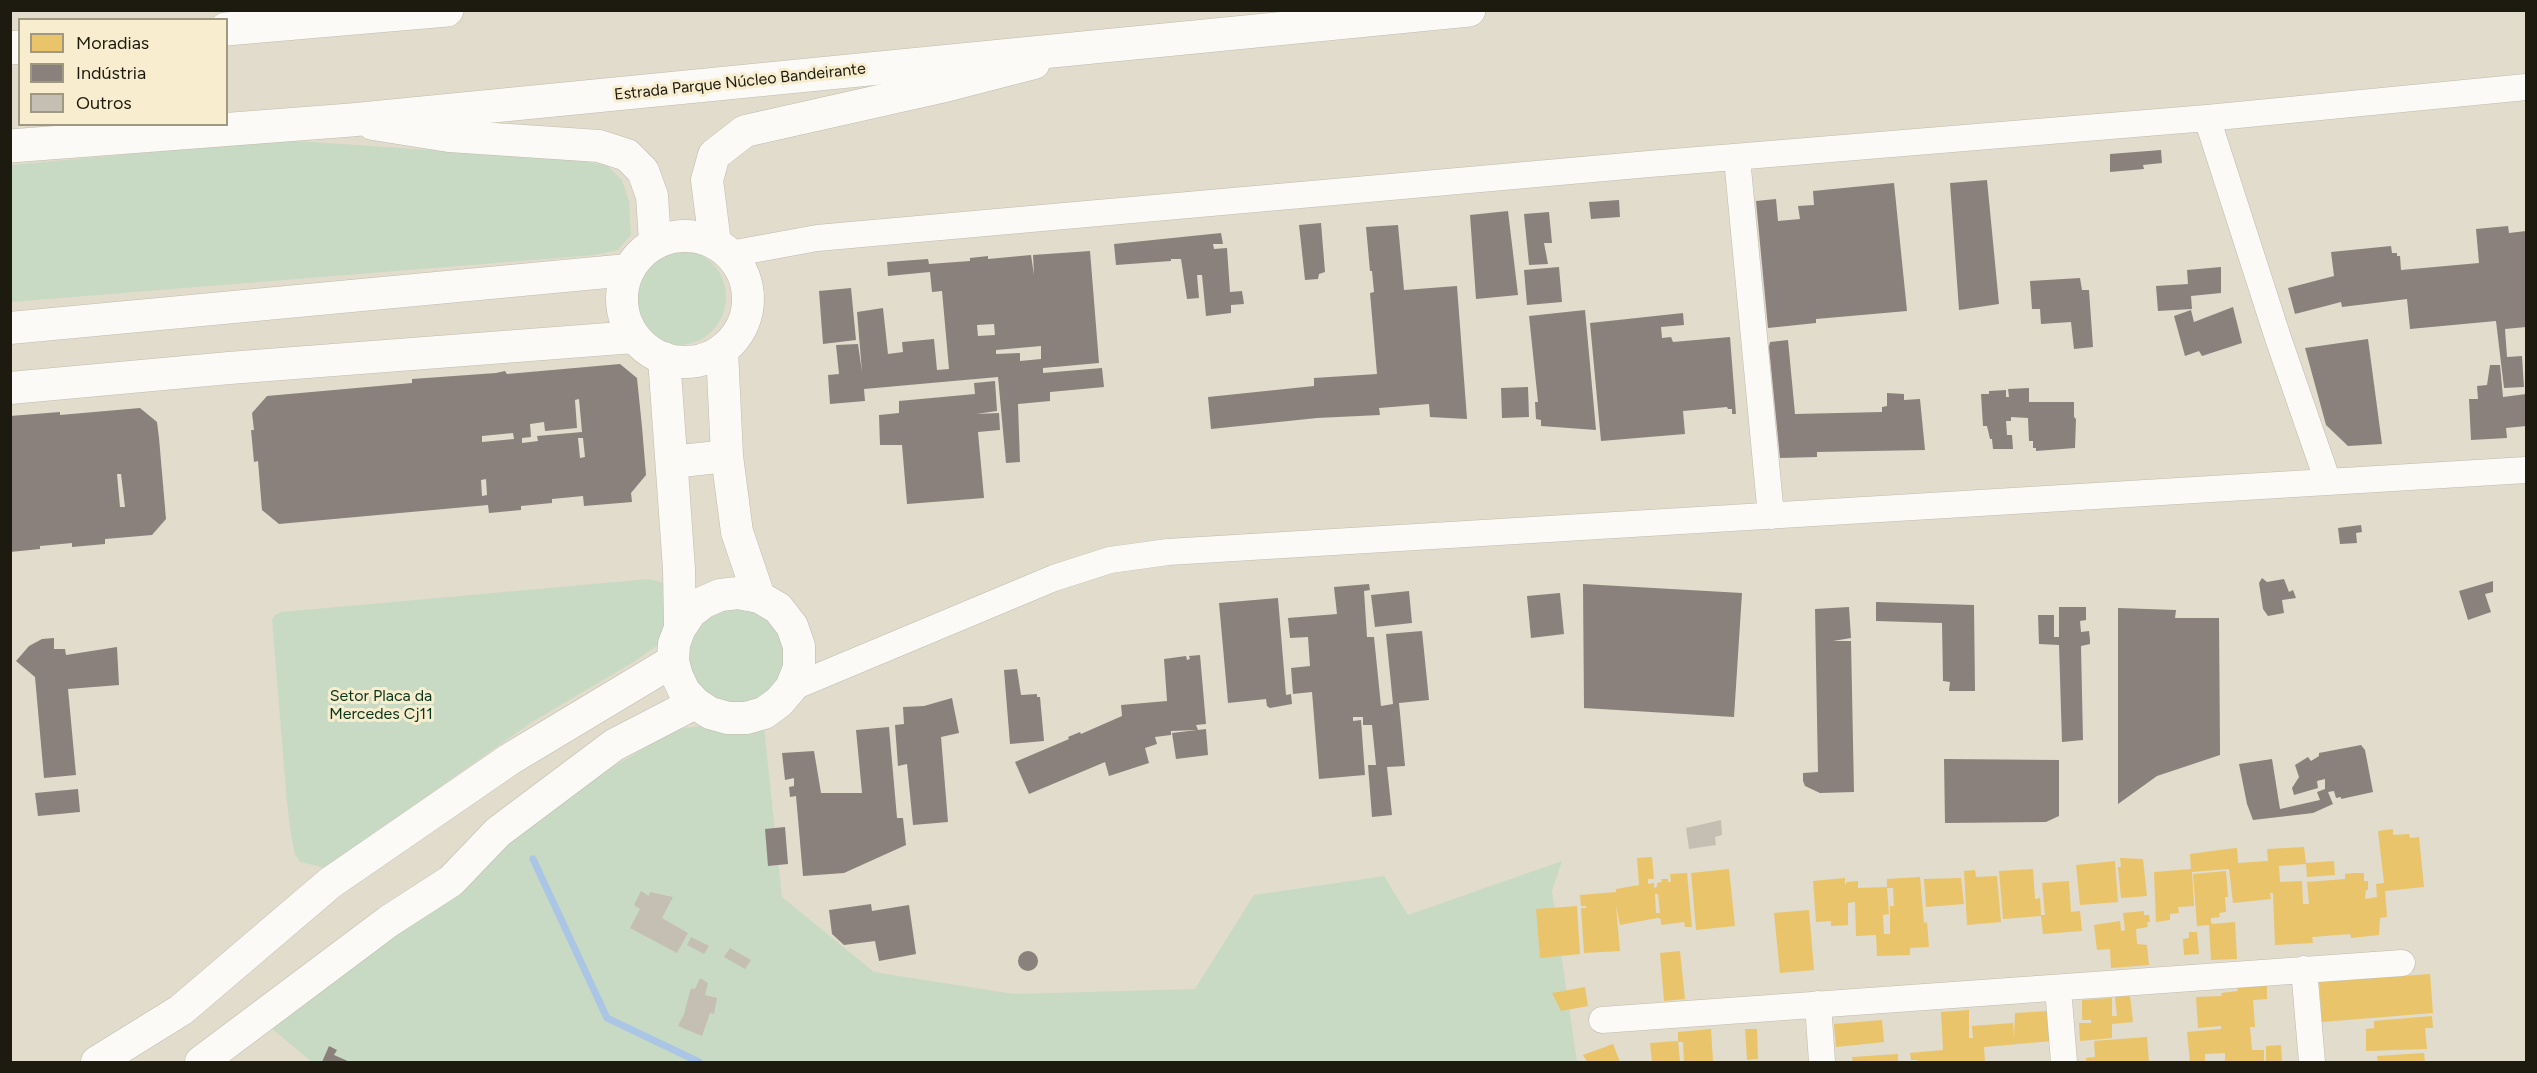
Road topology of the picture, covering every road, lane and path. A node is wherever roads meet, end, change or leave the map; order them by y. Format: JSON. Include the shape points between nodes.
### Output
{"nodes":[{"id":1,"x":447,"y":10,"type":"edge"},
{"id":2,"x":1469,"y":10,"type":"edge"},
{"id":3,"x":228,"y":29,"type":"edge"},
{"id":4,"x":1097,"y":47,"type":"junction"},
{"id":5,"x":2526,"y":87,"type":"edge"},
{"id":6,"x":2207,"y":118,"type":"junction"},
{"id":7,"x":351,"y":120,"type":"junction"},
{"id":8,"x":10,"y":146,"type":"edge"},
{"id":9,"x":1737,"y":158,"type":"junction"},
{"id":10,"x":655,"y":242,"type":"junction"},
{"id":11,"x":723,"y":248,"type":"junction"},
{"id":12,"x":628,"y":270,"type":"junction"},
{"id":13,"x":10,"y":328,"type":"edge"},
{"id":14,"x":634,"y":337,"type":"junction"},
{"id":15,"x":722,"y":350,"type":"junction"},
{"id":16,"x":664,"y":358,"type":"junction"},
{"id":17,"x":10,"y":388,"type":"edge"},
{"id":18,"x":727,"y":456,"type":"junction"},
{"id":19,"x":672,"y":462,"type":"junction"},
{"id":20,"x":2526,"y":470,"type":"edge"},
{"id":21,"x":2328,"y":482,"type":"junction"},
{"id":22,"x":1771,"y":516,"type":"junction"},
{"id":23,"x":759,"y":597,"type":"junction"},
{"id":24,"x":680,"y":628,"type":"junction"},
{"id":25,"x":674,"y":661,"type":"junction"},
{"id":26,"x":791,"y":688,"type":"junction"},
{"id":27,"x":695,"y":703,"type":"junction"},
{"id":28,"x":2402,"y":963,"type":"dead end"},
{"id":29,"x":2304,"y":969,"type":"junction"},
{"id":30,"x":2058,"y":988,"type":"junction"},
{"id":31,"x":1818,"y":1004,"type":"junction"},
{"id":32,"x":1602,"y":1020,"type":"dead end"},
{"id":33,"x":97,"y":1062,"type":"edge"},
{"id":34,"x":201,"y":1062,"type":"edge"},
{"id":35,"x":1822,"y":1062,"type":"edge"},
{"id":36,"x":2064,"y":1062,"type":"edge"},
{"id":37,"x":2312,"y":1062,"type":"edge"}],
"edges":[{"from":1,"to":3,"type":"highway"},
{"from":2,"to":4,"type":"highway","name":"Estrada Parque Núcleo Bandeirante"},
{"from":4,"to":7,"type":"highway","name":"Estrada Parque Núcleo Bandeirante"},
{"from":4,"to":11,"type":"street","via":[[745,130],[714,155],[707,180]]},
{"from":5,"to":6,"type":"street"},
{"from":6,"to":9,"type":"street"},
{"from":6,"to":21,"type":"street"},
{"from":7,"to":8,"type":"highway","name":"Estrada Parque Núcleo Bandeirante"},
{"from":7,"to":10,"type":"street","via":[[449,136],[599,146],[627,155],[643,171],[652,196]]},
{"from":9,"to":11,"type":"street"},
{"from":9,"to":22,"type":"street"},
{"from":10,"to":11,"type":"street","via":[[675,236],[696,236]]},
{"from":10,"to":12,"type":"street","via":[[639,254]]},
{"from":11,"to":15,"type":"street","via":[[741,268],[748,304],[735,338]]},
{"from":12,"to":13,"type":"street"},
{"from":12,"to":14,"type":"street","via":[[621,304]]},
{"from":14,"to":16,"type":"street","via":[[647,350]]},
{"from":14,"to":17,"type":"street"},
{"from":15,"to":16,"type":"street","via":[[704,359],[684,362]]},
{"from":15,"to":18,"type":"street"},
{"from":16,"to":19,"type":"street"},
{"from":18,"to":19,"type":"street"},
{"from":18,"to":23,"type":"street","via":[[737,532]]},
{"from":19,"to":24,"type":"street"},
{"from":20,"to":21,"type":"street"},
{"from":21,"to":22,"type":"street"},
{"from":22,"to":26,"type":"street","via":[[1179,551],[1110,560],[1054,578]]},
{"from":23,"to":24,"type":"street","via":[[720,595],[704,602]]},
{"from":23,"to":26,"type":"street","via":[[778,608],[792,626],[799,646],[799,668]]},
{"from":24,"to":25,"type":"street","via":[[674,644]]},
{"from":25,"to":27,"type":"street","via":[[684,691]]},
{"from":25,"to":33,"type":"street","via":[[510,759],[330,883],[181,1010]]},
{"from":26,"to":27,"type":"street","via":[[764,713],[746,718],[710,713]]},
{"from":27,"to":34,"type":"street","via":[[614,745],[498,832],[451,880],[389,921]]},
{"from":28,"to":29,"type":"street"},
{"from":29,"to":30,"type":"street"},
{"from":29,"to":37,"type":"street"},
{"from":30,"to":31,"type":"street"},
{"from":30,"to":36,"type":"street"},
{"from":31,"to":32,"type":"street"},
{"from":31,"to":35,"type":"street"}]}
